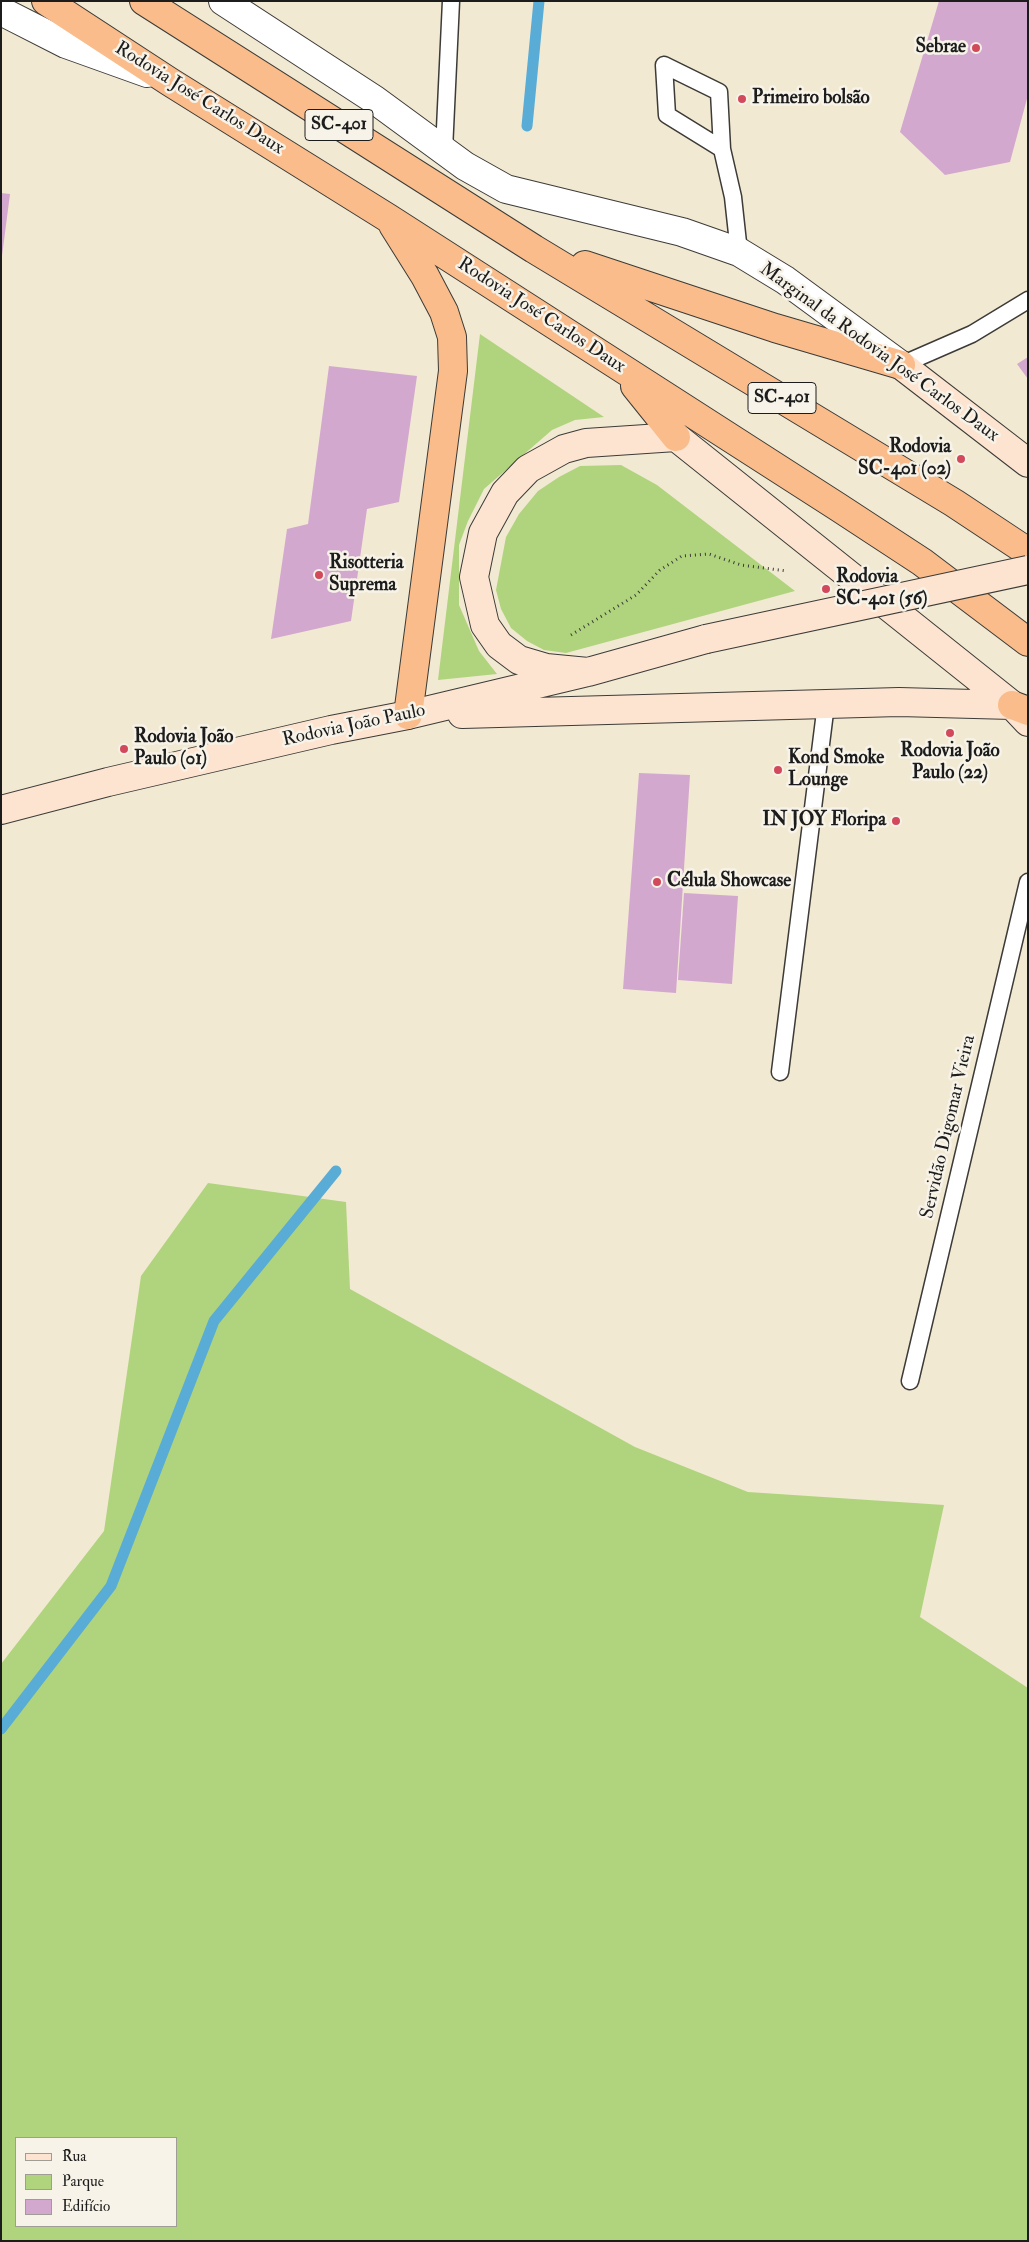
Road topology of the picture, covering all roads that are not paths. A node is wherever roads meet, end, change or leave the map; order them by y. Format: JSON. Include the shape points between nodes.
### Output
{"nodes":[{"id":1,"x":46,"y":1,"type":"edge"},
{"id":2,"x":144,"y":1,"type":"edge"},
{"id":3,"x":223,"y":1,"type":"edge"},
{"id":4,"x":451,"y":1,"type":"edge"},
{"id":5,"x":1,"y":11,"type":"edge"},
{"id":6,"x":254,"y":11,"type":"edge"},
{"id":7,"x":170,"y":82,"type":"junction"},
{"id":8,"x":722,"y":149,"type":"junction"},
{"id":9,"x":444,"y":150,"type":"junction"},
{"id":10,"x":388,"y":218,"type":"junction"},
{"id":11,"x":534,"y":248,"type":"junction"},
{"id":12,"x":739,"y":252,"type":"junction"},
{"id":13,"x":1028,"y":300,"type":"edge"},
{"id":14,"x":901,"y":365,"type":"junction"},
{"id":15,"x":619,"y":368,"type":"junction"},
{"id":16,"x":676,"y":437,"type":"junction"},
{"id":17,"x":1028,"y":463,"type":"edge"},
{"id":18,"x":1028,"y":552,"type":"edge"},
{"id":19,"x":1028,"y":570,"type":"edge"},
{"id":20,"x":1028,"y":642,"type":"edge"},
{"id":21,"x":588,"y":672,"type":"junction"},
{"id":22,"x":826,"y":704,"type":"junction"},
{"id":23,"x":1022,"y":713,"type":"edge"},
{"id":24,"x":408,"y":715,"type":"junction"},
{"id":25,"x":1,"y":810,"type":"edge"},
{"id":26,"x":1028,"y":882,"type":"edge"},
{"id":27,"x":780,"y":1072,"type":"dead end"},
{"id":28,"x":910,"y":1381,"type":"dead end"}],
"edges":[{"from":1,"to":7,"type":"highway","name":"Rodovia José Carlos Daux","number":"SC-401"},
{"from":2,"to":11,"type":"highway","number":"SC-401"},
{"from":3,"to":6,"type":"street","name":"Marginal da Rodovia José Carlos Daux"},
{"from":4,"to":9,"type":"lane"},
{"from":5,"to":7,"type":"street","via":[[66,44]]},
{"from":6,"to":9,"type":"street","name":"Marginal da Rodovia José Carlos Daux"},
{"from":7,"to":10,"type":"highway","name":"Rodovia José Carlos Daux","number":"SC-401"},
{"from":8,"to":8,"type":"lane","via":[[667,115],[664,65],[719,92]]},
{"from":8,"to":12,"type":"lane"},
{"from":9,"to":12,"type":"street","name":"Marginal da Rodovia José Carlos Daux","via":[[465,166],[506,188],[682,232]]},
{"from":10,"to":15,"type":"highway","name":"Rodovia José Carlos Daux","number":"SC-401"},
{"from":10,"to":24,"type":"highway","via":[[425,276],[444,312],[452,337],[453,372]]},
{"from":11,"to":14,"type":"highway","via":[[775,328]]},
{"from":11,"to":18,"type":"highway","number":"SC-401"},
{"from":12,"to":14,"type":"street","name":"Marginal da Rodovia José Carlos Daux","via":[[785,280]]},
{"from":13,"to":14,"type":"lane","via":[[972,334]]},
{"from":14,"to":17,"type":"main road","name":"Marginal da Rodovia José Carlos Daux"},
{"from":15,"to":16,"type":"highway"},
{"from":15,"to":20,"type":"highway","name":"Rodovia José Carlos Daux","number":"SC-401","via":[[922,562]]},
{"from":16,"to":21,"type":"main road","via":[[586,443],[564,449],[528,469],[505,493],[483,533],[474,577],[485,625],[499,644],[519,660],[546,668]]},
{"from":16,"to":23,"type":"main road"},
{"from":19,"to":21,"type":"main road","name":"Rodovia João Paulo","bridge":true,"via":[[706,638]]},
{"from":21,"to":24,"type":"main road","name":"Rodovia João Paulo"},
{"from":22,"to":23,"type":"main road","via":[[898,702]]},
{"from":22,"to":24,"type":"main road"},
{"from":22,"to":27,"type":"lane"},
{"from":24,"to":25,"type":"main road","name":"Rodovia João Paulo"},
{"from":26,"to":28,"type":"lane","name":"Servidão Digomar Vieira"}]}
